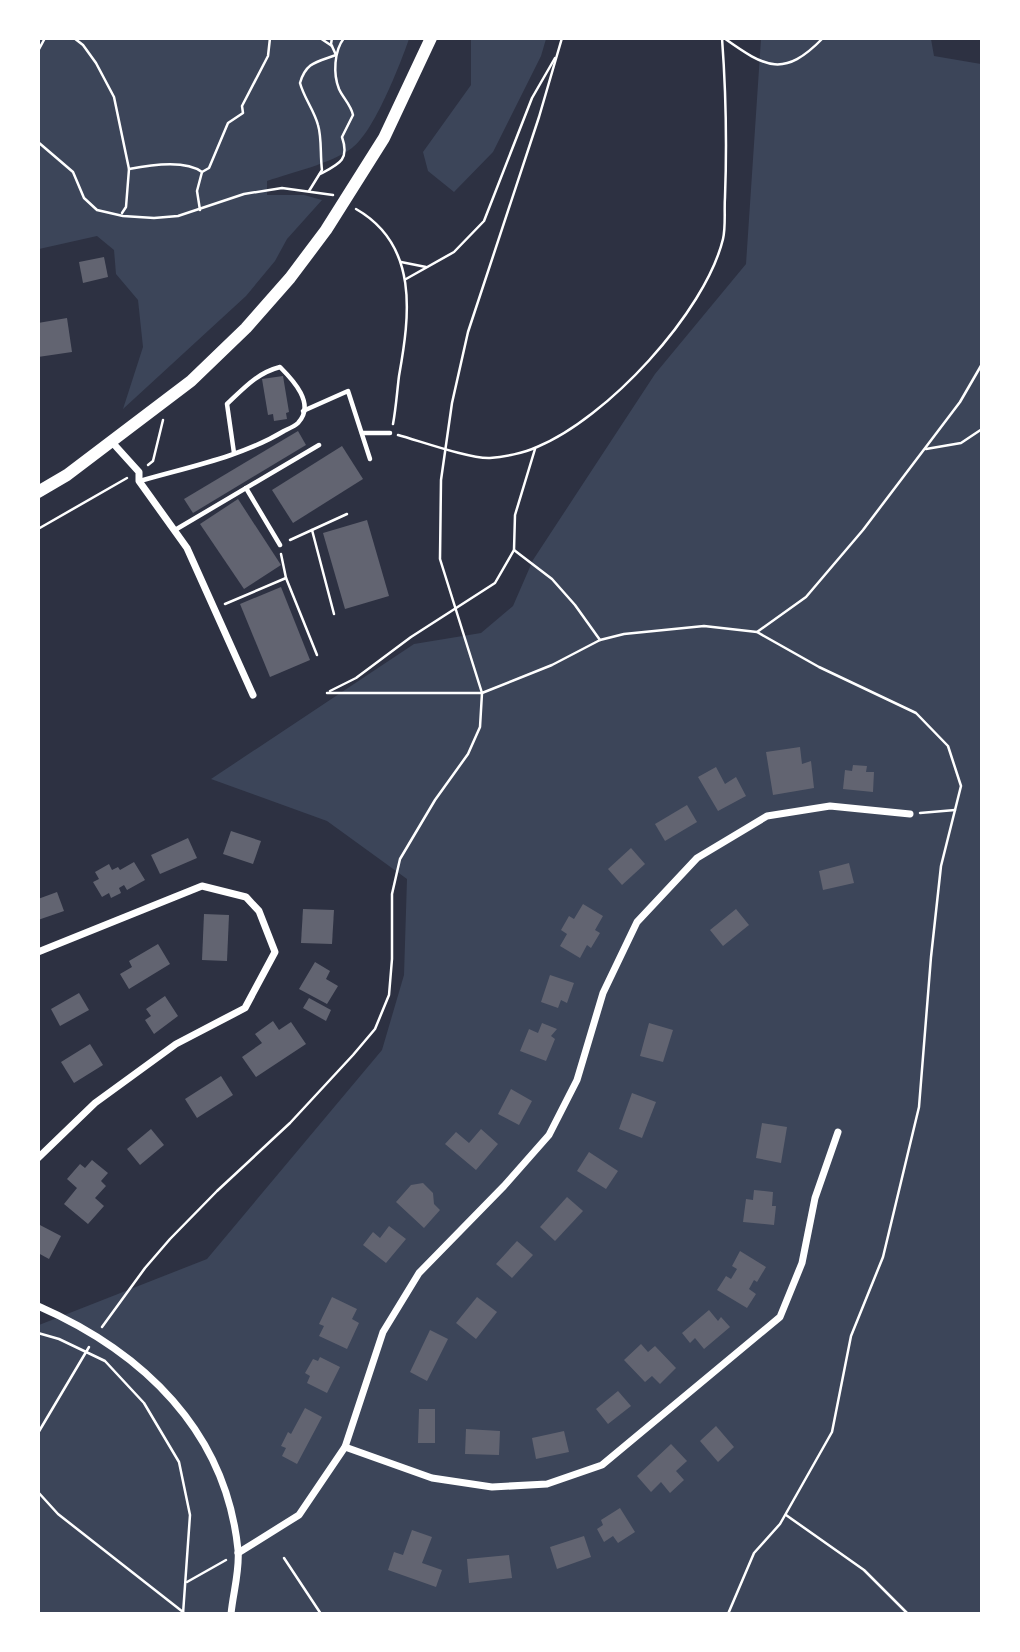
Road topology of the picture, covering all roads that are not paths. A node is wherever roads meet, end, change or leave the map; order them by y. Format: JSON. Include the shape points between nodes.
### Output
{"nodes":[{"id":1,"x":431,"y":38,"type":"edge"},
{"id":2,"x":303,"y":411,"type":"junction"},
{"id":3,"x":362,"y":433,"type":"junction"},
{"id":4,"x":390,"y":433,"type":"road end"},
{"id":5,"x":111,"y":441,"type":"junction"},
{"id":6,"x":319,"y":445,"type":"dead end"},
{"id":7,"x":234,"y":453,"type":"junction"},
{"id":8,"x":370,"y":459,"type":"dead end"},
{"id":9,"x":139,"y":481,"type":"junction"},
{"id":10,"x":246,"y":488,"type":"junction"},
{"id":11,"x":38,"y":492,"type":"edge"},
{"id":12,"x":174,"y":531,"type":"junction"},
{"id":13,"x":279,"y":545,"type":"road end"},
{"id":14,"x":253,"y":695,"type":"dead end"},
{"id":15,"x":910,"y":814,"type":"road end"},
{"id":16,"x":38,"y":951,"type":"edge"},
{"id":17,"x":838,"y":1132,"type":"dead end"},
{"id":18,"x":38,"y":1158,"type":"edge"},
{"id":19,"x":38,"y":1306,"type":"edge"},
{"id":20,"x":345,"y":1447,"type":"junction"},
{"id":21,"x":239,"y":1553,"type":"junction"},
{"id":22,"x":231,"y":1614,"type":"edge"}],
"edges":[{"from":1,"to":5,"type":"main road","via":[[384,138],[290,278],[191,381]]},
{"from":2,"to":3,"type":"lane","via":[[348,391]]},
{"from":2,"to":7,"type":"lane","via":[[299,422]]},
{"from":2,"to":7,"type":"lane","via":[[297,383],[280,367],[252,379],[227,404]]},
{"from":3,"to":4,"type":"lane"},
{"from":3,"to":8,"type":"lane"},
{"from":5,"to":9,"type":"street","via":[[139,472]]},
{"from":5,"to":11,"type":"main road"},
{"from":6,"to":10,"type":"lane"},
{"from":7,"to":9,"type":"lane"},
{"from":9,"to":12,"type":"street"},
{"from":10,"to":12,"type":"lane"},
{"from":10,"to":13,"type":"lane"},
{"from":12,"to":14,"type":"street","via":[[187,548]]},
{"from":15,"to":20,"type":"street","via":[[830,806],[767,816],[697,858],[637,922],[603,993],[577,1080],[549,1135],[419,1273],[383,1332]]},
{"from":16,"to":18,"type":"street","via":[[202,886],[246,897],[259,911],[275,952],[245,1008],[176,1044],[95,1103]]},
{"from":17,"to":20,"type":"street","via":[[815,1198],[802,1264],[780,1317],[602,1465],[547,1484],[492,1487],[432,1478]]},
{"from":19,"to":21,"type":"street","via":[[97,1335],[178,1405],[208,1446],[230,1504]]},
{"from":20,"to":21,"type":"street","via":[[299,1515]]},
{"from":21,"to":22,"type":"street"}]}
